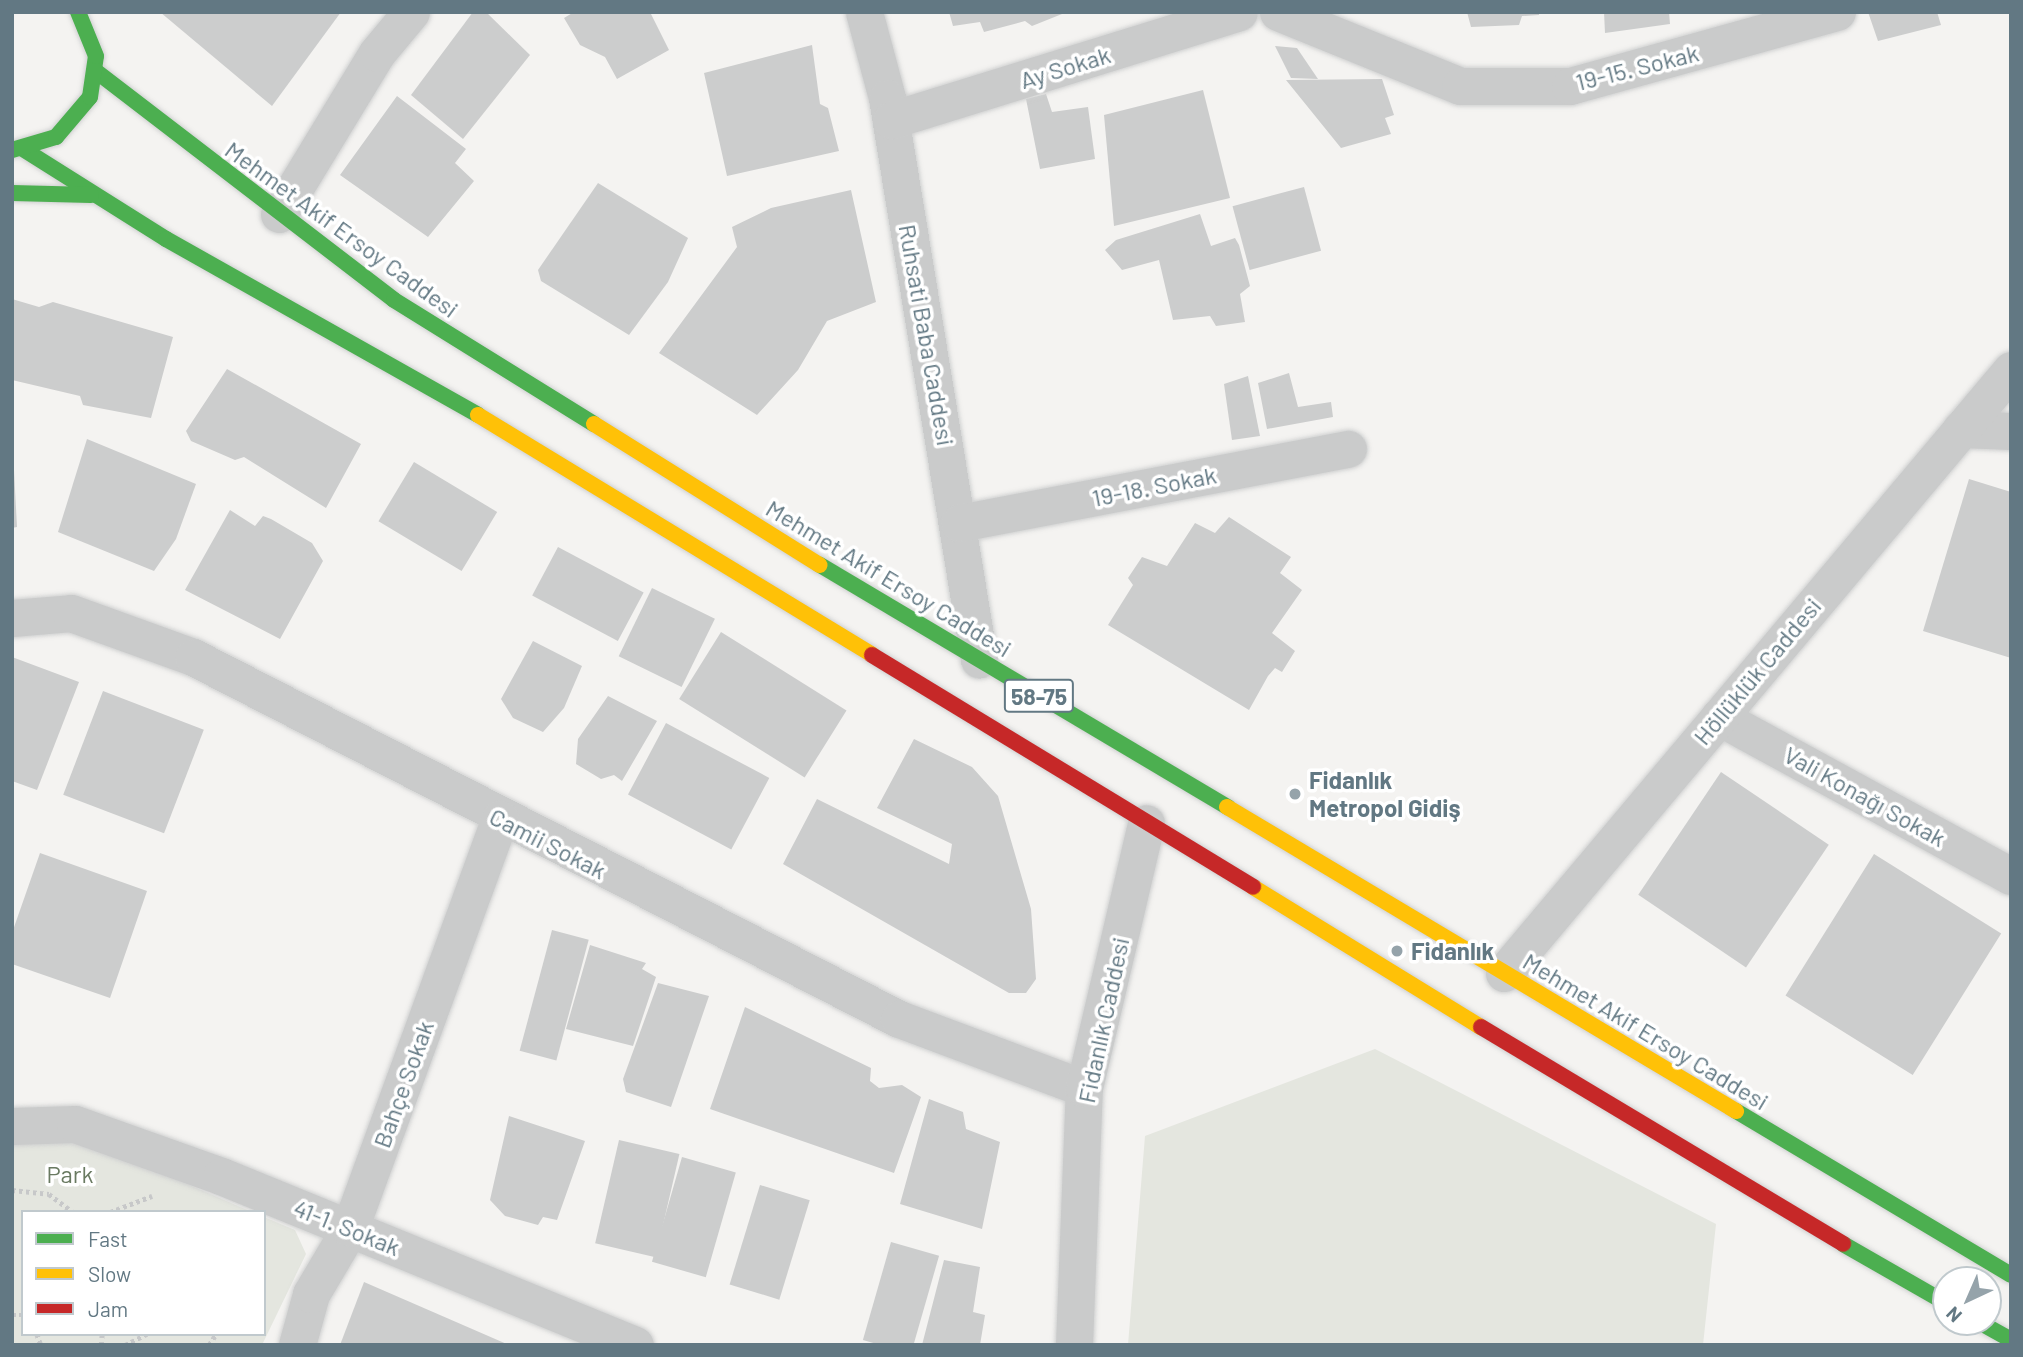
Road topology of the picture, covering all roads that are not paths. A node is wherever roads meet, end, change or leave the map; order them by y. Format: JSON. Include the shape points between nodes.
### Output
{"nodes":[{"id":1,"x":78,"y":12,"type":"edge"},
{"id":2,"x":411,"y":12,"type":"edge"},
{"id":3,"x":864,"y":12,"type":"edge"},
{"id":4,"x":1239,"y":12,"type":"edge"},
{"id":5,"x":1278,"y":12,"type":"edge"},
{"id":6,"x":1837,"y":12,"type":"edge"},
{"id":7,"x":1754,"y":25,"type":"edge"},
{"id":8,"x":97,"y":72,"type":"junction"},
{"id":9,"x":891,"y":120,"type":"junction"},
{"id":10,"x":17,"y":150,"type":"edge"},
{"id":11,"x":12,"y":192,"type":"edge"},
{"id":12,"x":90,"y":195,"type":"junction"},
{"id":13,"x":279,"y":214,"type":"junction"},
{"id":14,"x":2011,"y":370,"type":"edge"},
{"id":15,"x":1961,"y":429,"type":"junction"},
{"id":16,"x":2011,"y":431,"type":"edge"},
{"id":17,"x":1348,"y":449,"type":"dead end"},
{"id":18,"x":959,"y":523,"type":"junction"},
{"id":19,"x":12,"y":618,"type":"edge"},
{"id":20,"x":979,"y":660,"type":"junction"},
{"id":21,"x":1719,"y":717,"type":"junction"},
{"id":22,"x":500,"y":819,"type":"junction"},
{"id":23,"x":1146,"y":823,"type":"junction"},
{"id":24,"x":2011,"y":876,"type":"edge"},
{"id":25,"x":1504,"y":973,"type":"junction"},
{"id":26,"x":1084,"y":1088,"type":"junction"},
{"id":27,"x":12,"y":1126,"type":"edge"},
{"id":28,"x":350,"y":1228,"type":"junction"},
{"id":29,"x":2011,"y":1275,"type":"edge"},
{"id":30,"x":1932,"y":1295,"type":"edge"},
{"id":31,"x":631,"y":1344,"type":"edge"},
{"id":32,"x":297,"y":1345,"type":"edge"},
{"id":33,"x":1074,"y":1345,"type":"edge"}],
"edges":[{"from":1,"to":8,"type":"main road","via":[[93,43]]},
{"from":2,"to":13,"type":"street","via":[[377,53]]},
{"from":3,"to":9,"type":"street","name":"Ruhsati Baba Caddesi"},
{"from":4,"to":9,"type":"street","name":"Ay Sokak"},
{"from":5,"to":7,"type":"street","name":"19-15. Sokak","via":[[1460,86],[1570,86]]},
{"from":6,"to":7,"type":"street","name":"19-15. Sokak"},
{"from":8,"to":10,"type":"main road","via":[[76,120],[44,144]]},
{"from":8,"to":13,"type":"main road","name":"Mehmet Akif Ersoy Caddesi","number":"58-75"},
{"from":9,"to":18,"type":"street","name":"Ruhsati Baba Caddesi"},
{"from":10,"to":12,"type":"main road"},
{"from":11,"to":12,"type":"main road"},
{"from":12,"to":23,"type":"main road","via":[[364,345]]},
{"from":13,"to":20,"type":"main road","name":"Mehmet Akif Ersoy Caddesi","number":"58-75","via":[[394,300]]},
{"from":14,"to":15,"type":"street","name":"Höllüklük Caddesi"},
{"from":15,"to":16,"type":"street"},
{"from":15,"to":21,"type":"street","name":"Höllüklük Caddesi"},
{"from":17,"to":18,"type":"street","name":"19-18. Sokak"},
{"from":18,"to":20,"type":"street","name":"Ruhsati Baba Caddesi"},
{"from":19,"to":22,"type":"street","name":"Camii Sokak","via":[[71,613],[193,657]]},
{"from":20,"to":25,"type":"main road","name":"Mehmet Akif Ersoy Caddesi","number":"58-75"},
{"from":21,"to":24,"type":"street","name":"Vali Konağı Sokak"},
{"from":21,"to":25,"type":"street","name":"Höllüklük Caddesi"},
{"from":22,"to":26,"type":"street","name":"Camii Sokak","via":[[899,1019]]},
{"from":22,"to":28,"type":"street","name":"Bahçe Sokak"},
{"from":23,"to":26,"type":"street","name":"Fidanlık Caddesi"},
{"from":23,"to":30,"type":"main road"},
{"from":25,"to":29,"type":"main road","name":"Mehmet Akif Ersoy Caddesi","number":"58-75"},
{"from":26,"to":33,"type":"street","name":"Fidanlık Caddesi"},
{"from":27,"to":28,"type":"street","name":"41-1. Sokak","via":[[75,1124]]},
{"from":28,"to":31,"type":"street","name":"41-1. Sokak"},
{"from":28,"to":32,"type":"street","name":"Bahçe Sokak","via":[[311,1294]]}]}
